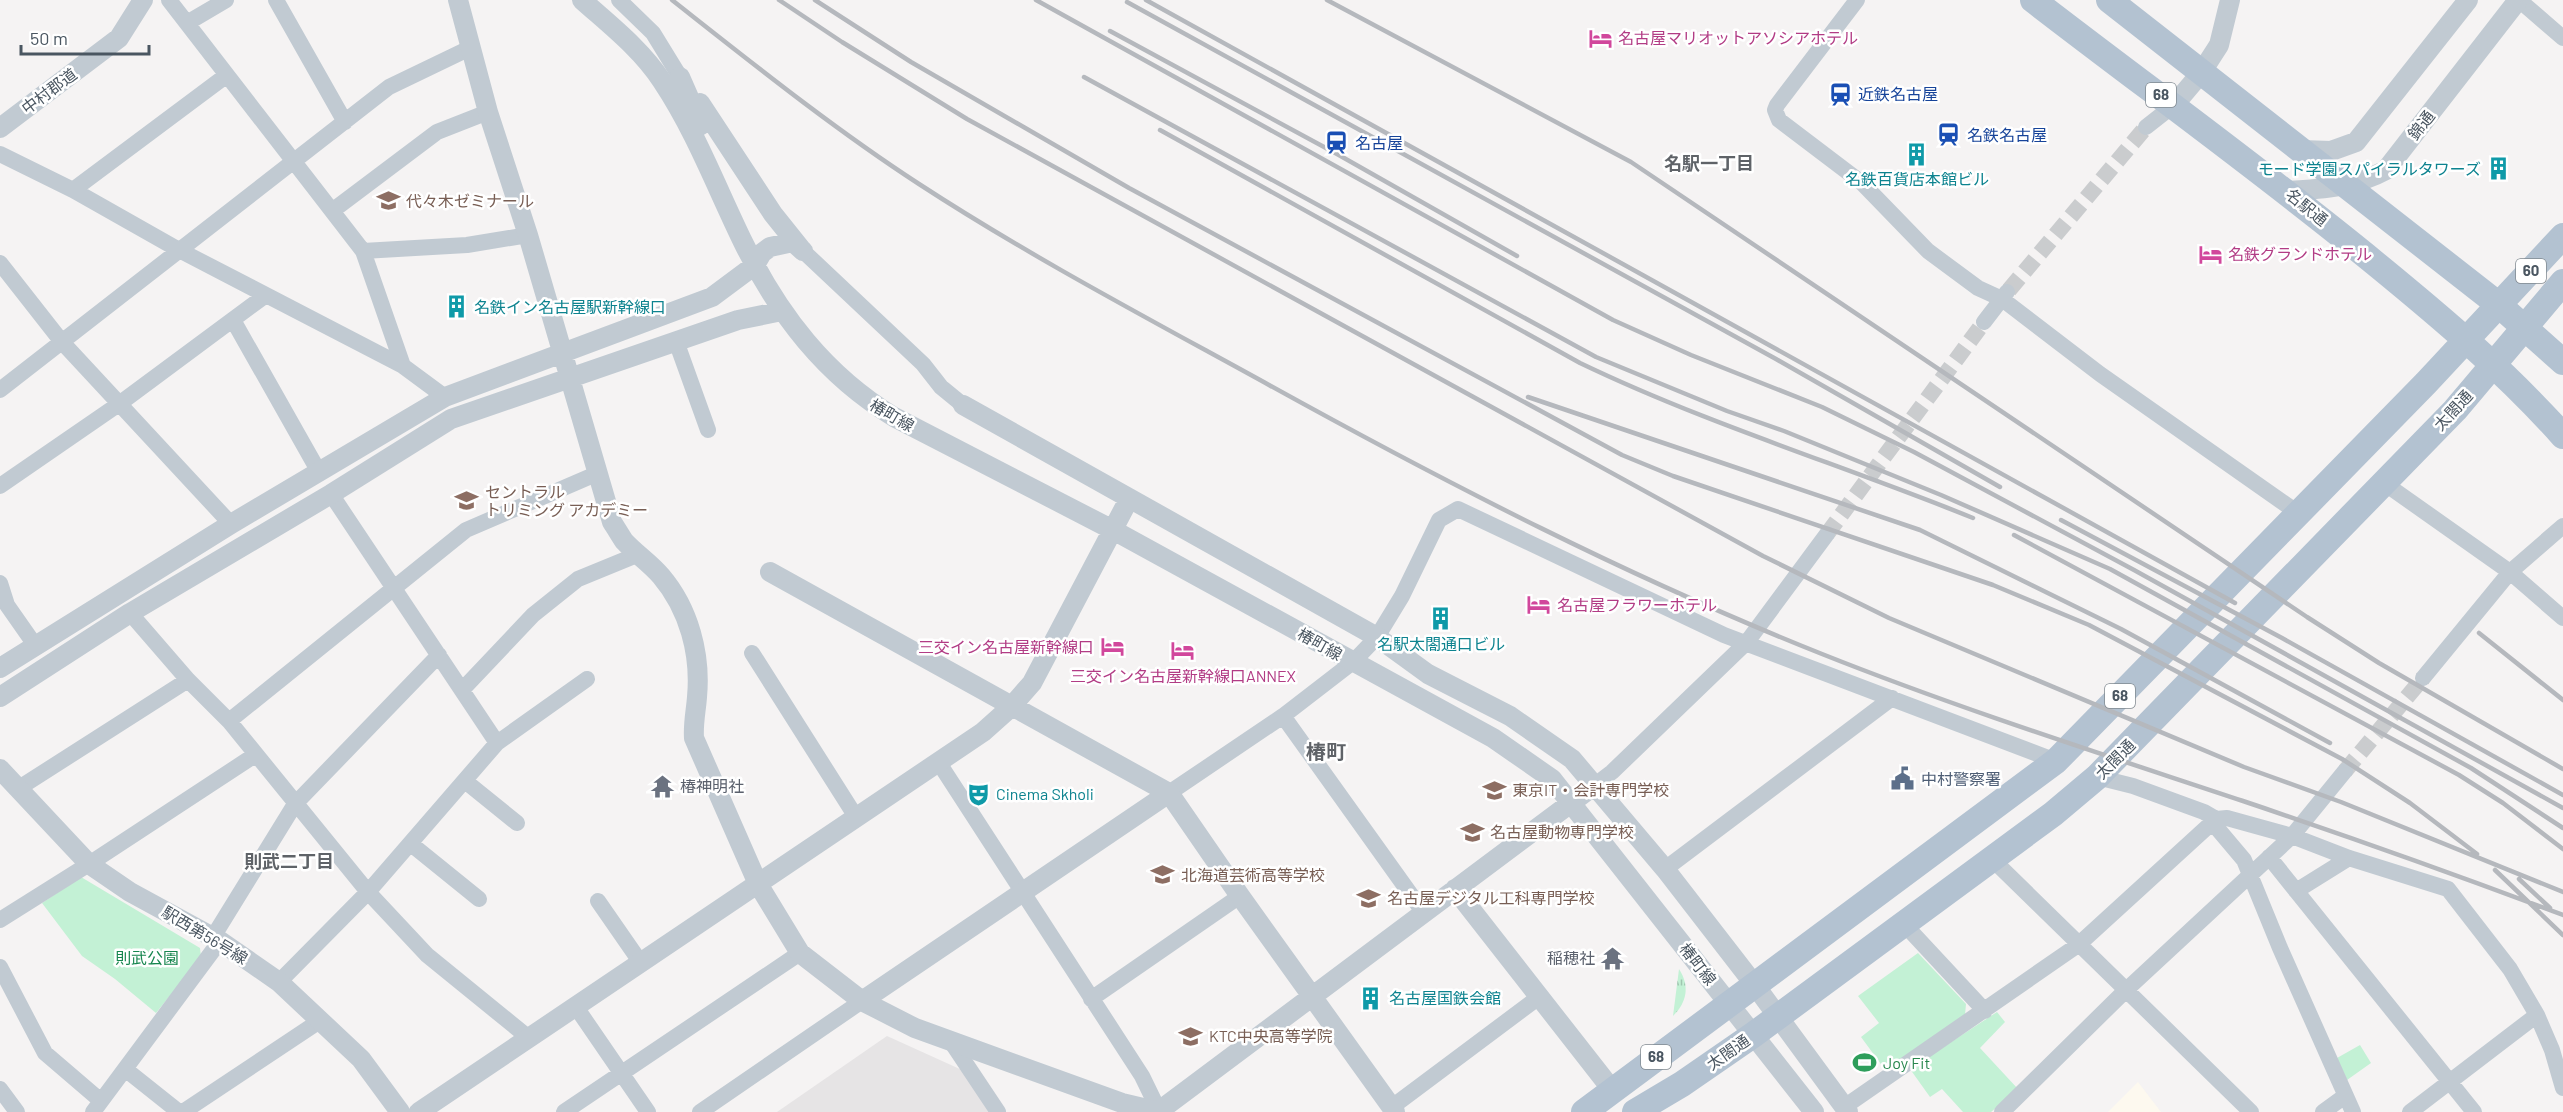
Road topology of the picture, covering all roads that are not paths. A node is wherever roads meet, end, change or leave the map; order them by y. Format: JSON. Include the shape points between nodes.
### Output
{"nodes":[{"id":1,"x":143,"y":0,"type":"edge"},
{"id":2,"x":169,"y":0,"type":"edge"},
{"id":3,"x":226,"y":0,"type":"edge"},
{"id":4,"x":276,"y":0,"type":"edge"},
{"id":5,"x":458,"y":0,"type":"edge"},
{"id":6,"x":582,"y":0,"type":"edge"},
{"id":7,"x":619,"y":0,"type":"edge"},
{"id":8,"x":1857,"y":0,"type":"edge"},
{"id":9,"x":2033,"y":0,"type":"edge"},
{"id":10,"x":2109,"y":0,"type":"edge"},
{"id":11,"x":2230,"y":0,"type":"edge"},
{"id":12,"x":2468,"y":0,"type":"edge"},
{"id":13,"x":2518,"y":0,"type":"edge"},
{"id":14,"x":187,"y":23,"type":"junction"},
{"id":15,"x":2563,"y":38,"type":"edge"},
{"id":16,"x":470,"y":48,"type":"junction"},
{"id":17,"x":2201,"y":72,"type":"junction"},
{"id":18,"x":227,"y":75,"type":"junction"},
{"id":19,"x":681,"y":77,"type":"junction"},
{"id":20,"x":2174,"y":105,"type":"junction"},
{"id":21,"x":488,"y":112,"type":"junction"},
{"id":22,"x":345,"y":122,"type":"junction"},
{"id":23,"x":2146,"y":127,"type":"tunnel mouth"},
{"id":24,"x":0,"y":128,"type":"edge"},
{"id":25,"x":2301,"y":150,"type":"junction"},
{"id":26,"x":0,"y":154,"type":"edge"},
{"id":27,"x":293,"y":162,"type":"junction"},
{"id":28,"x":2348,"y":185,"type":"junction"},
{"id":29,"x":73,"y":190,"type":"junction"},
{"id":30,"x":2288,"y":191,"type":"junction"},
{"id":31,"x":332,"y":211,"type":"junction"},
{"id":32,"x":528,"y":235,"type":"junction"},
{"id":33,"x":2563,"y":236,"type":"edge"},
{"id":34,"x":179,"y":250,"type":"junction"},
{"id":35,"x":363,"y":251,"type":"junction"},
{"id":36,"x":803,"y":251,"type":"junction"},
{"id":37,"x":0,"y":263,"type":"edge"},
{"id":38,"x":755,"y":266,"type":"junction"},
{"id":39,"x":2563,"y":282,"type":"edge"},
{"id":40,"x":2006,"y":294,"type":"junction"},
{"id":41,"x":266,"y":295,"type":"junction"},
{"id":42,"x":2499,"y":305,"type":"junction"},
{"id":43,"x":782,"y":311,"type":"junction"},
{"id":44,"x":233,"y":320,"type":"junction"},
{"id":45,"x":738,"y":320,"type":"junction"},
{"id":46,"x":1984,"y":322,"type":"tunnel mouth"},
{"id":47,"x":2526,"y":327,"type":"junction"},
{"id":48,"x":2468,"y":339,"type":"junction"},
{"id":49,"x":676,"y":341,"type":"junction"},
{"id":50,"x":62,"y":342,"type":"junction"},
{"id":51,"x":561,"y":354,"type":"junction"},
{"id":52,"x":2563,"y":362,"type":"edge"},
{"id":53,"x":2495,"y":365,"type":"junction"},
{"id":54,"x":403,"y":366,"type":"junction"},
{"id":55,"x":568,"y":377,"type":"junction"},
{"id":56,"x":0,"y":390,"type":"edge"},
{"id":57,"x":445,"y":397,"type":"junction"},
{"id":58,"x":119,"y":404,"type":"junction"},
{"id":59,"x":963,"y":405,"type":"joint"},
{"id":60,"x":708,"y":430,"type":"dead end"},
{"id":61,"x":2563,"y":436,"type":"edge"},
{"id":62,"x":319,"y":472,"type":"junction"},
{"id":63,"x":597,"y":474,"type":"junction"},
{"id":64,"x":2384,"y":483,"type":"junction"},
{"id":65,"x":0,"y":486,"type":"edge"},
{"id":66,"x":331,"y":494,"type":"junction"},
{"id":67,"x":1129,"y":499,"type":"junction"},
{"id":68,"x":2298,"y":513,"type":"junction"},
{"id":69,"x":231,"y":524,"type":"junction"},
{"id":70,"x":2563,"y":526,"type":"edge"},
{"id":71,"x":1113,"y":530,"type":"junction"},
{"id":72,"x":1827,"y":534,"type":"tunnel mouth"},
{"id":73,"x":639,"y":554,"type":"junction"},
{"id":74,"x":770,"y":572,"type":"dead end"},
{"id":75,"x":2510,"y":572,"type":"junction"},
{"id":76,"x":0,"y":583,"type":"edge"},
{"id":77,"x":395,"y":588,"type":"junction"},
{"id":78,"x":130,"y":613,"type":"junction"},
{"id":79,"x":2563,"y":618,"type":"edge"},
{"id":80,"x":1377,"y":637,"type":"junction"},
{"id":81,"x":1748,"y":642,"type":"junction"},
{"id":82,"x":35,"y":645,"type":"junction"},
{"id":83,"x":752,"y":653,"type":"dead end"},
{"id":84,"x":439,"y":655,"type":"junction"},
{"id":85,"x":1353,"y":662,"type":"junction"},
{"id":86,"x":0,"y":668,"type":"edge"},
{"id":87,"x":2423,"y":678,"type":"tunnel mouth"},
{"id":88,"x":587,"y":679,"type":"dead end"},
{"id":89,"x":189,"y":680,"type":"junction"},
{"id":90,"x":462,"y":690,"type":"junction"},
{"id":91,"x":0,"y":697,"type":"edge"},
{"id":92,"x":1892,"y":698,"type":"junction"},
{"id":93,"x":1011,"y":706,"type":"junction"},
{"id":94,"x":1283,"y":716,"type":"junction"},
{"id":95,"x":229,"y":721,"type":"junction"},
{"id":96,"x":497,"y":743,"type":"junction"},
{"id":97,"x":255,"y":755,"type":"junction"},
{"id":98,"x":2056,"y":761,"type":"junction"},
{"id":99,"x":939,"y":763,"type":"junction"},
{"id":100,"x":0,"y":769,"type":"edge"},
{"id":101,"x":2345,"y":771,"type":"tunnel mouth"},
{"id":102,"x":2097,"y":777,"type":"junction"},
{"id":103,"x":465,"y":781,"type":"junction"},
{"id":104,"x":1595,"y":785,"type":"junction"},
{"id":105,"x":19,"y":788,"type":"junction"},
{"id":106,"x":1169,"y":793,"type":"junction"},
{"id":107,"x":1571,"y":803,"type":"junction"},
{"id":108,"x":294,"y":804,"type":"junction"},
{"id":109,"x":856,"y":817,"type":"junction"},
{"id":110,"x":2216,"y":819,"type":"junction"},
{"id":111,"x":517,"y":823,"type":"dead end"},
{"id":112,"x":2292,"y":836,"type":"junction"},
{"id":113,"x":411,"y":844,"type":"junction"},
{"id":114,"x":2269,"y":857,"type":"junction"},
{"id":115,"x":2349,"y":858,"type":"junction"},
{"id":116,"x":1992,"y":859,"type":"junction"},
{"id":117,"x":90,"y":864,"type":"junction"},
{"id":118,"x":1665,"y":869,"type":"junction"},
{"id":119,"x":2250,"y":875,"type":"junction"},
{"id":120,"x":758,"y":884,"type":"junction"},
{"id":121,"x":1455,"y":889,"type":"junction"},
{"id":122,"x":2296,"y":891,"type":"junction"},
{"id":123,"x":368,"y":892,"type":"junction"},
{"id":124,"x":1022,"y":893,"type":"junction"},
{"id":125,"x":1240,"y":896,"type":"junction"},
{"id":126,"x":478,"y":899,"type":"dead end"},
{"id":127,"x":598,"y":901,"type":"dead end"},
{"id":128,"x":1424,"y":913,"type":"junction"},
{"id":129,"x":0,"y":920,"type":"edge"},
{"id":130,"x":1904,"y":924,"type":"junction"},
{"id":131,"x":217,"y":939,"type":"junction"},
{"id":132,"x":2078,"y":945,"type":"junction"},
{"id":133,"x":800,"y":953,"type":"junction"},
{"id":134,"x":641,"y":963,"type":"junction"},
{"id":135,"x":0,"y":967,"type":"edge"},
{"id":136,"x":279,"y":982,"type":"junction"},
{"id":137,"x":1755,"y":984,"type":"junction"},
{"id":138,"x":2126,"y":991,"type":"junction"},
{"id":139,"x":6,"y":996,"type":"edge"},
{"id":140,"x":1312,"y":996,"type":"junction"},
{"id":141,"x":1539,"y":998,"type":"junction"},
{"id":142,"x":1091,"y":999,"type":"junction"},
{"id":143,"x":862,"y":1001,"type":"junction"},
{"id":144,"x":1729,"y":1003,"type":"junction"},
{"id":145,"x":576,"y":1007,"type":"junction"},
{"id":146,"x":1985,"y":1011,"type":"junction"},
{"id":147,"x":2537,"y":1015,"type":"junction"},
{"id":148,"x":1778,"y":1016,"type":"junction"},
{"id":149,"x":321,"y":1020,"type":"junction"},
{"id":150,"x":1753,"y":1035,"type":"junction"},
{"id":151,"x":529,"y":1038,"type":"junction"},
{"id":152,"x":952,"y":1043,"type":"junction"},
{"id":153,"x":125,"y":1069,"type":"junction"},
{"id":154,"x":621,"y":1073,"type":"junction"},
{"id":155,"x":2451,"y":1082,"type":"junction"},
{"id":156,"x":2563,"y":1088,"type":"edge"},
{"id":157,"x":0,"y":1089,"type":"edge"},
{"id":158,"x":1613,"y":1091,"type":"junction"},
{"id":159,"x":2345,"y":1096,"type":"junction"},
{"id":160,"x":97,"y":1106,"type":"edge"},
{"id":161,"x":1846,"y":1109,"type":"edge"},
{"id":162,"x":1394,"y":1110,"type":"edge"},
{"id":163,"x":1160,"y":1111,"type":"edge"},
{"id":164,"x":1637,"y":1111,"type":"edge"},
{"id":165,"x":16,"y":1112,"type":"edge"},
{"id":166,"x":181,"y":1112,"type":"edge"},
{"id":167,"x":400,"y":1112,"type":"edge"},
{"id":168,"x":419,"y":1112,"type":"edge"},
{"id":169,"x":564,"y":1112,"type":"edge"},
{"id":170,"x":648,"y":1112,"type":"edge"},
{"id":171,"x":700,"y":1112,"type":"edge"},
{"id":172,"x":998,"y":1112,"type":"edge"},
{"id":173,"x":1584,"y":1112,"type":"edge"},
{"id":174,"x":1814,"y":1112,"type":"edge"},
{"id":175,"x":2002,"y":1112,"type":"edge"},
{"id":176,"x":2251,"y":1112,"type":"edge"},
{"id":177,"x":2323,"y":1112,"type":"edge"},
{"id":178,"x":2353,"y":1112,"type":"edge"},
{"id":179,"x":2410,"y":1112,"type":"edge"},
{"id":180,"x":2475,"y":1112,"type":"edge"}],
"edges":[{"from":1,"to":24,"type":"street","name":"中村郡道","via":[[119,38]]},
{"from":2,"to":14,"type":"street"},
{"from":3,"to":14,"type":"street"},
{"from":4,"to":22,"type":"street"},
{"from":5,"to":16,"type":"street"},
{"from":6,"to":38,"type":"street","name":"椿町線","via":[[615,29],[660,79],[697,141]]},
{"from":7,"to":19,"type":"street","via":[[653,33]]},
{"from":8,"to":40,"type":"street","via":[[1776,105],[1776,116],[1862,183],[1928,251],[1978,288]]},
{"from":9,"to":20,"type":"main road","name":"名駅通","number":"68"},
{"from":10,"to":17,"type":"main road","number":"68"},
{"from":11,"to":17,"type":"street","via":[[2218,45]]},
{"from":12,"to":25,"type":"street","via":[[2356,142],[2331,151]]},
{"from":13,"to":15,"type":"street"},
{"from":13,"to":28,"type":"street","name":"錦通","via":[[2386,170]]},
{"from":14,"to":18,"type":"street"},
{"from":16,"to":21,"type":"street"},
{"from":16,"to":22,"type":"street","via":[[389,87]]},
{"from":17,"to":20,"type":"street"},
{"from":17,"to":25,"type":"main road","number":"68"},
{"from":18,"to":27,"type":"street"},
{"from":18,"to":29,"type":"street"},
{"from":19,"to":36,"type":"street","via":[[773,214]]},
{"from":19,"to":38,"type":"street","via":[[739,222],[753,240]]},
{"from":20,"to":23,"type":"street"},
{"from":20,"to":30,"type":"main road","name":"名駅通","number":"68"},
{"from":21,"to":31,"type":"street","via":[[437,132]]},
{"from":21,"to":32,"type":"street"},
{"from":22,"to":27,"type":"street"},
{"from":25,"to":28,"type":"main road","number":"68"},
{"from":26,"to":29,"type":"street"},
{"from":27,"to":31,"type":"street"},
{"from":27,"to":34,"type":"street"},
{"from":28,"to":30,"type":"street","name":"錦通"},
{"from":28,"to":42,"type":"main road","number":"68"},
{"from":29,"to":34,"type":"street"},
{"from":30,"to":48,"type":"main road","name":"名駅通","number":"68"},
{"from":31,"to":35,"type":"street"},
{"from":32,"to":35,"type":"street","via":[[467,245]]},
{"from":32,"to":51,"type":"street"},
{"from":33,"to":42,"type":"main road","number":"60"},
{"from":34,"to":41,"type":"street"},
{"from":34,"to":50,"type":"street"},
{"from":35,"to":54,"type":"street"},
{"from":36,"to":38,"type":"street","via":[[793,242],[780,243],[762,253]]},
{"from":36,"to":59,"type":"street","name":"椿町線"},
{"from":37,"to":50,"type":"street"},
{"from":38,"to":43,"type":"street","name":"椿町線"},
{"from":38,"to":45,"type":"street","via":[[759,284],[755,305]]},
{"from":38,"to":51,"type":"street","via":[[712,297]]},
{"from":39,"to":47,"type":"main road","number":"60"},
{"from":40,"to":46,"type":"street"},
{"from":40,"to":68,"type":"street","via":[[2100,374]]},
{"from":41,"to":44,"type":"street"},
{"from":41,"to":54,"type":"street"},
{"from":42,"to":47,"type":"main road","number":"68"},
{"from":42,"to":48,"type":"main road","number":"60"},
{"from":43,"to":45,"type":"street"},
{"from":43,"to":71,"type":"street","name":"椿町線","via":[[815,353],[866,400]]},
{"from":44,"to":58,"type":"street"},
{"from":44,"to":62,"type":"street"},
{"from":45,"to":49,"type":"street"},
{"from":47,"to":52,"type":"main road"},
{"from":47,"to":53,"type":"main road","name":"太閤通","number":"68"},
{"from":48,"to":53,"type":"main road","name":"名駅通"},
{"from":48,"to":68,"type":"main road","number":"68"},
{"from":49,"to":55,"type":"street"},
{"from":49,"to":60,"type":"street"},
{"from":50,"to":56,"type":"street"},
{"from":50,"to":58,"type":"street"},
{"from":51,"to":55,"type":"street"},
{"from":51,"to":57,"type":"street"},
{"from":53,"to":61,"type":"main road","name":"名駅通"},
{"from":53,"to":64,"type":"main road","name":"太閤通","number":"68"},
{"from":54,"to":57,"type":"street"},
{"from":55,"to":63,"type":"street"},
{"from":55,"to":66,"type":"street","via":[[451,418]]},
{"from":57,"to":62,"type":"street"},
{"from":58,"to":65,"type":"street"},
{"from":58,"to":69,"type":"street"},
{"from":59,"to":67,"type":"street","name":"椿町線"},
{"from":62,"to":69,"type":"street"},
{"from":63,"to":73,"type":"street","via":[[612,522],[624,541]]},
{"from":63,"to":77,"type":"street","via":[[466,530]]},
{"from":64,"to":75,"type":"street"},
{"from":64,"to":102,"type":"main road","name":"太閤通","number":"68"},
{"from":66,"to":77,"type":"street"},
{"from":66,"to":78,"type":"street"},
{"from":67,"to":71,"type":"street"},
{"from":67,"to":80,"type":"street","name":"椿町線"},
{"from":68,"to":98,"type":"main road","number":"68"},
{"from":69,"to":82,"type":"street"},
{"from":70,"to":75,"type":"street"},
{"from":71,"to":85,"type":"street","name":"椿町線"},
{"from":71,"to":93,"type":"street","via":[[1032,683]]},
{"from":72,"to":81,"type":"street"},
{"from":73,"to":90,"type":"street","via":[[578,579],[533,615]]},
{"from":73,"to":120,"type":"street","via":[[662,576],[680,604],[694,640],[698,678],[694,738]]},
{"from":74,"to":93,"type":"street"},
{"from":75,"to":79,"type":"street"},
{"from":75,"to":87,"type":"street"},
{"from":76,"to":82,"type":"street","via":[[7,605]]},
{"from":77,"to":84,"type":"street"},
{"from":77,"to":95,"type":"street"},
{"from":78,"to":89,"type":"street"},
{"from":78,"to":91,"type":"street"},
{"from":80,"to":81,"type":"street","via":[[1439,520],[1458,509],[1724,635]]},
{"from":80,"to":85,"type":"street"},
{"from":80,"to":104,"type":"street","name":"椿町線","via":[[1428,674],[1510,716],[1572,759]]},
{"from":81,"to":92,"type":"street"},
{"from":81,"to":104,"type":"street"},
{"from":82,"to":86,"type":"street"},
{"from":83,"to":109,"type":"street"},
{"from":84,"to":90,"type":"street"},
{"from":84,"to":108,"type":"street"},
{"from":85,"to":94,"type":"street"},
{"from":85,"to":107,"type":"street","name":"椿町線","via":[[1493,738],[1552,779]]},
{"from":88,"to":96,"type":"street"},
{"from":89,"to":95,"type":"street"},
{"from":89,"to":105,"type":"street"},
{"from":90,"to":96,"type":"street"},
{"from":92,"to":98,"type":"street"},
{"from":92,"to":118,"type":"street"},
{"from":93,"to":99,"type":"street","via":[[983,732]]},
{"from":93,"to":106,"type":"street"},
{"from":94,"to":106,"type":"street"},
{"from":94,"to":128,"type":"street"},
{"from":95,"to":97,"type":"street"},
{"from":96,"to":103,"type":"street"},
{"from":97,"to":108,"type":"street"},
{"from":97,"to":117,"type":"street"},
{"from":98,"to":137,"type":"main road","number":"68"},
{"from":99,"to":109,"type":"street"},
{"from":99,"to":124,"type":"street"},
{"from":100,"to":105,"type":"street","name":"駅西第56号線"},
{"from":101,"to":112,"type":"street"},
{"from":102,"to":110,"type":"street","via":[[2133,786]]},
{"from":102,"to":116,"type":"main road","name":"太閤通","number":"68"},
{"from":103,"to":111,"type":"street"},
{"from":103,"to":113,"type":"street"},
{"from":104,"to":107,"type":"street"},
{"from":104,"to":118,"type":"street","name":"椿町線"},
{"from":105,"to":117,"type":"street","name":"駅西第56号線"},
{"from":106,"to":124,"type":"street"},
{"from":106,"to":125,"type":"street"},
{"from":107,"to":121,"type":"street"},
{"from":107,"to":144,"type":"street","name":"椿町線"},
{"from":108,"to":123,"type":"street"},
{"from":108,"to":131,"type":"street"},
{"from":109,"to":120,"type":"street"},
{"from":110,"to":112,"type":"street","via":[[2228,818]]},
{"from":110,"to":119,"type":"street","via":[[2217,828],[2244,860]]},
{"from":110,"to":132,"type":"street"},
{"from":112,"to":114,"type":"street"},
{"from":112,"to":115,"type":"street"},
{"from":113,"to":123,"type":"street"},
{"from":113,"to":126,"type":"street"},
{"from":114,"to":119,"type":"street"},
{"from":114,"to":122,"type":"street"},
{"from":115,"to":122,"type":"street"},
{"from":115,"to":147,"type":"street","via":[[2448,889],[2510,969]]},
{"from":116,"to":130,"type":"main road","name":"太閤通","number":"68"},
{"from":116,"to":132,"type":"street"},
{"from":117,"to":129,"type":"street"},
{"from":117,"to":131,"type":"street","name":"駅西第56号線","via":[[130,892]]},
{"from":118,"to":137,"type":"street","name":"椿町線"},
{"from":119,"to":138,"type":"street"},
{"from":119,"to":159,"type":"street"},
{"from":120,"to":133,"type":"street"},
{"from":120,"to":134,"type":"street"},
{"from":121,"to":128,"type":"street"},
{"from":121,"to":141,"type":"street"},
{"from":122,"to":155,"type":"street"},
{"from":123,"to":136,"type":"street"},
{"from":123,"to":151,"type":"street","via":[[427,955]]},
{"from":124,"to":142,"type":"street"},
{"from":124,"to":143,"type":"street"},
{"from":125,"to":140,"type":"street"},
{"from":125,"to":142,"type":"street"},
{"from":127,"to":134,"type":"street"},
{"from":128,"to":140,"type":"street"},
{"from":130,"to":146,"type":"street"},
{"from":130,"to":148,"type":"main road","name":"太閤通","number":"68"},
{"from":131,"to":136,"type":"street","name":"駅西第56号線"},
{"from":131,"to":153,"type":"street"},
{"from":132,"to":138,"type":"street"},
{"from":132,"to":146,"type":"street"},
{"from":133,"to":143,"type":"street"},
{"from":133,"to":154,"type":"street"},
{"from":134,"to":145,"type":"street"},
{"from":135,"to":139,"type":"street"},
{"from":136,"to":149,"type":"street","name":"駅西第56号線"},
{"from":137,"to":144,"type":"main road","number":"68"},
{"from":137,"to":148,"type":"street","name":"椿町線"},
{"from":138,"to":175,"type":"street"},
{"from":138,"to":176,"type":"street"},
{"from":139,"to":160,"type":"street","via":[[45,1053]]},
{"from":140,"to":162,"type":"street"},
{"from":140,"to":163,"type":"street"},
{"from":141,"to":158,"type":"street"},
{"from":141,"to":162,"type":"street"},
{"from":142,"to":163,"type":"street"},
{"from":143,"to":152,"type":"street"},
{"from":143,"to":171,"type":"street"},
{"from":144,"to":150,"type":"street","name":"椿町線"},
{"from":144,"to":158,"type":"main road","number":"68"},
{"from":145,"to":151,"type":"street"},
{"from":145,"to":154,"type":"street"},
{"from":146,"to":161,"type":"street"},
{"from":147,"to":155,"type":"street"},
{"from":147,"to":156,"type":"street"},
{"from":148,"to":150,"type":"main road","name":"太閤通","number":"68"},
{"from":148,"to":161,"type":"street","name":"椿町線"},
{"from":149,"to":166,"type":"street"},
{"from":149,"to":167,"type":"street","name":"駅西第56号線","via":[[362,1059]]},
{"from":150,"to":164,"type":"main road","name":"太閤通","number":"68"},
{"from":150,"to":174,"type":"street","name":"椿町線"},
{"from":151,"to":168,"type":"street"},
{"from":152,"to":163,"type":"street","via":[[1122,1102]]},
{"from":152,"to":172,"type":"street"},
{"from":153,"to":160,"type":"street"},
{"from":153,"to":166,"type":"street"},
{"from":154,"to":169,"type":"street"},
{"from":154,"to":170,"type":"street"},
{"from":155,"to":179,"type":"street"},
{"from":155,"to":180,"type":"street"},
{"from":157,"to":165,"type":"street"},
{"from":158,"to":173,"type":"main road","number":"68"},
{"from":159,"to":177,"type":"street"},
{"from":159,"to":178,"type":"street"}]}
